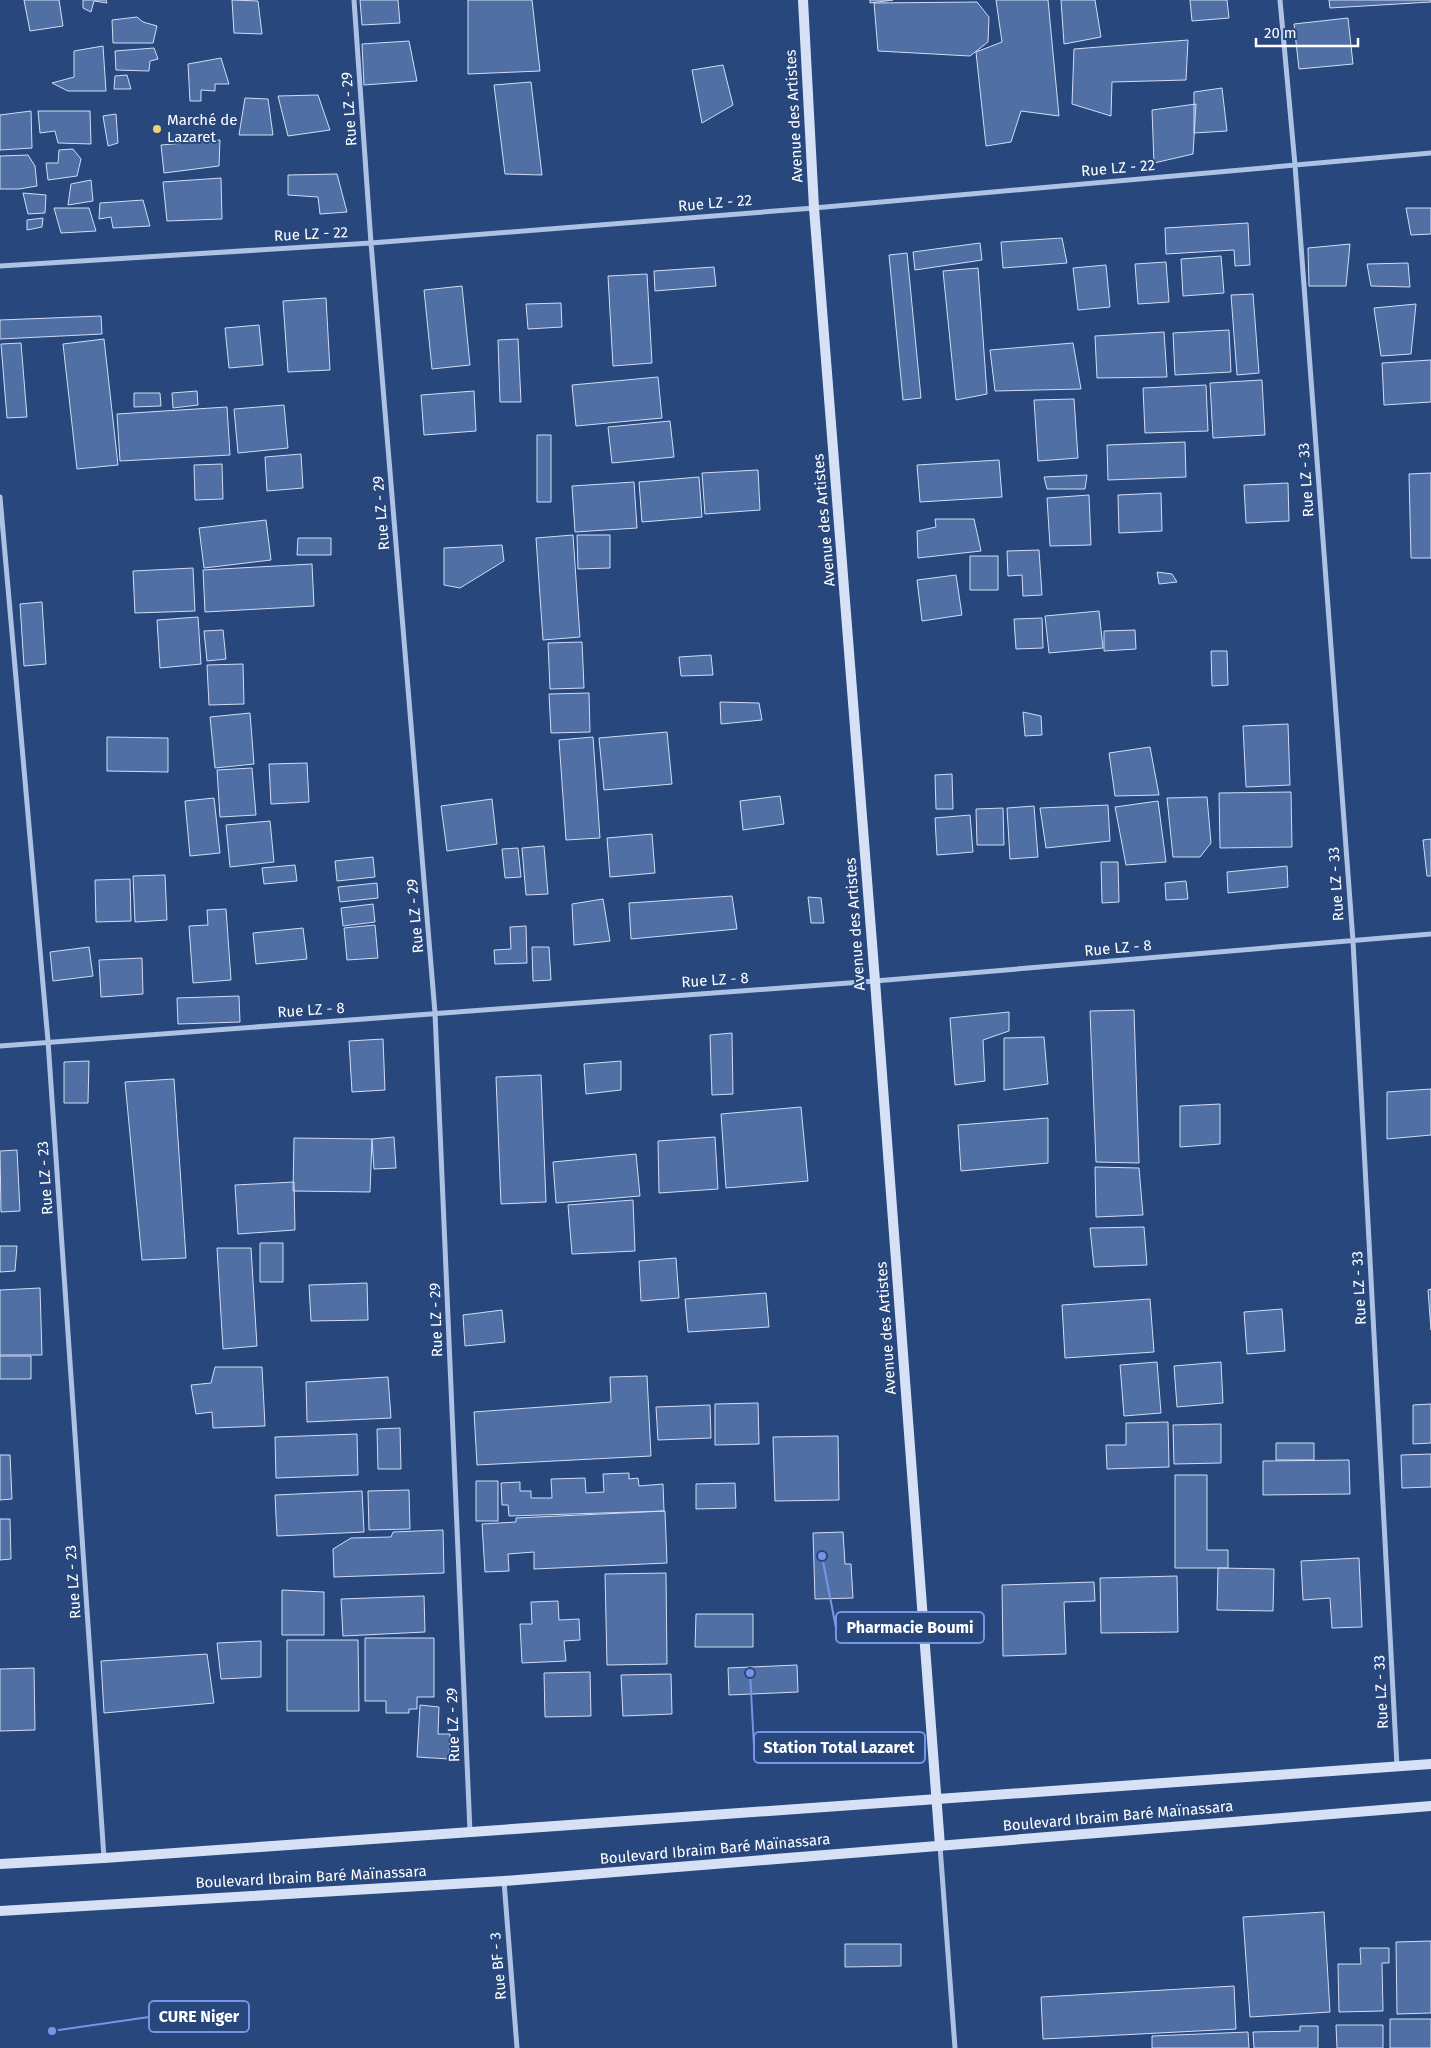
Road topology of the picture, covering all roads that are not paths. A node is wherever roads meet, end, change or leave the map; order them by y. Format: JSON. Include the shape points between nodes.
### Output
{"nodes":[{"id":1,"x":354,"y":0,"type":"edge"},
{"id":2,"x":803,"y":0,"type":"edge"},
{"id":3,"x":1280,"y":0,"type":"edge"},
{"id":4,"x":1431,"y":153,"type":"edge"},
{"id":5,"x":1295,"y":165,"type":"junction"},
{"id":6,"x":814,"y":208,"type":"junction"},
{"id":7,"x":371,"y":243,"type":"junction"},
{"id":8,"x":0,"y":266,"type":"edge"},
{"id":9,"x":0,"y":497,"type":"edge"},
{"id":10,"x":1431,"y":934,"type":"edge"},
{"id":11,"x":1353,"y":941,"type":"junction"},
{"id":12,"x":875,"y":982,"type":"junction"},
{"id":13,"x":435,"y":1013,"type":"junction"},
{"id":14,"x":48,"y":1042,"type":"junction"},
{"id":15,"x":0,"y":1046,"type":"edge"},
{"id":16,"x":1431,"y":1764,"type":"edge"},
{"id":17,"x":1397,"y":1767,"type":"junction"},
{"id":18,"x":936,"y":1800,"type":"junction"},
{"id":19,"x":1431,"y":1806,"type":"edge"},
{"id":20,"x":470,"y":1832,"type":"junction"},
{"id":21,"x":940,"y":1846,"type":"junction"},
{"id":22,"x":104,"y":1858,"type":"junction"},
{"id":23,"x":0,"y":1864,"type":"edge"},
{"id":24,"x":504,"y":1881,"type":"junction"},
{"id":25,"x":0,"y":1910,"type":"edge"},
{"id":26,"x":517,"y":2048,"type":"edge"},
{"id":27,"x":955,"y":2048,"type":"edge"}],
"edges":[{"from":1,"to":7,"type":"street","name":"Rue LZ - 29"},
{"from":2,"to":6,"type":"main road","name":"Avenue des Artistes"},
{"from":3,"to":5,"type":"street","name":"Rue LZ - 33"},
{"from":4,"to":5,"type":"street","name":"Rue LZ - 22"},
{"from":5,"to":6,"type":"street","name":"Rue LZ - 22"},
{"from":5,"to":11,"type":"street","name":"Rue LZ - 33"},
{"from":6,"to":7,"type":"street","name":"Rue LZ - 22"},
{"from":6,"to":12,"type":"main road","name":"Avenue des Artistes"},
{"from":7,"to":8,"type":"street","name":"Rue LZ - 22"},
{"from":7,"to":13,"type":"street","name":"Rue LZ - 29"},
{"from":9,"to":14,"type":"street","name":"Rue LZ - 23"},
{"from":10,"to":11,"type":"street","name":"Rue LZ - 8"},
{"from":11,"to":12,"type":"street","name":"Rue LZ - 8"},
{"from":11,"to":17,"type":"street","name":"Rue LZ - 33"},
{"from":12,"to":13,"type":"street","name":"Rue LZ - 8"},
{"from":12,"to":18,"type":"main road","name":"Avenue des Artistes"},
{"from":13,"to":14,"type":"street","name":"Rue LZ - 8"},
{"from":13,"to":20,"type":"street","name":"Rue LZ - 29"},
{"from":14,"to":15,"type":"street","name":"Rue LZ - 8"},
{"from":14,"to":22,"type":"street","name":"Rue LZ - 23"},
{"from":16,"to":17,"type":"main road","name":"Boulevard Ibraim Baré Maïnassara"},
{"from":17,"to":18,"type":"main road","name":"Boulevard Ibraim Baré Maïnassara"},
{"from":18,"to":20,"type":"main road","name":"Boulevard Ibraim Baré Maïnassara"},
{"from":18,"to":21,"type":"main road","name":"Avenue des Artistes"},
{"from":19,"to":21,"type":"main road","name":"Boulevard Ibraim Baré Maïnassara"},
{"from":20,"to":22,"type":"main road","name":"Boulevard Ibraim Baré Maïnassara"},
{"from":21,"to":24,"type":"main road","name":"Boulevard Ibraim Baré Maïnassara"},
{"from":21,"to":27,"type":"street"},
{"from":22,"to":23,"type":"main road","name":"Boulevard Ibraim Baré Maïnassara"},
{"from":24,"to":25,"type":"main road","name":"Boulevard Ibraim Baré Maïnassara"},
{"from":24,"to":26,"type":"street","name":"Rue BF - 3"}]}
